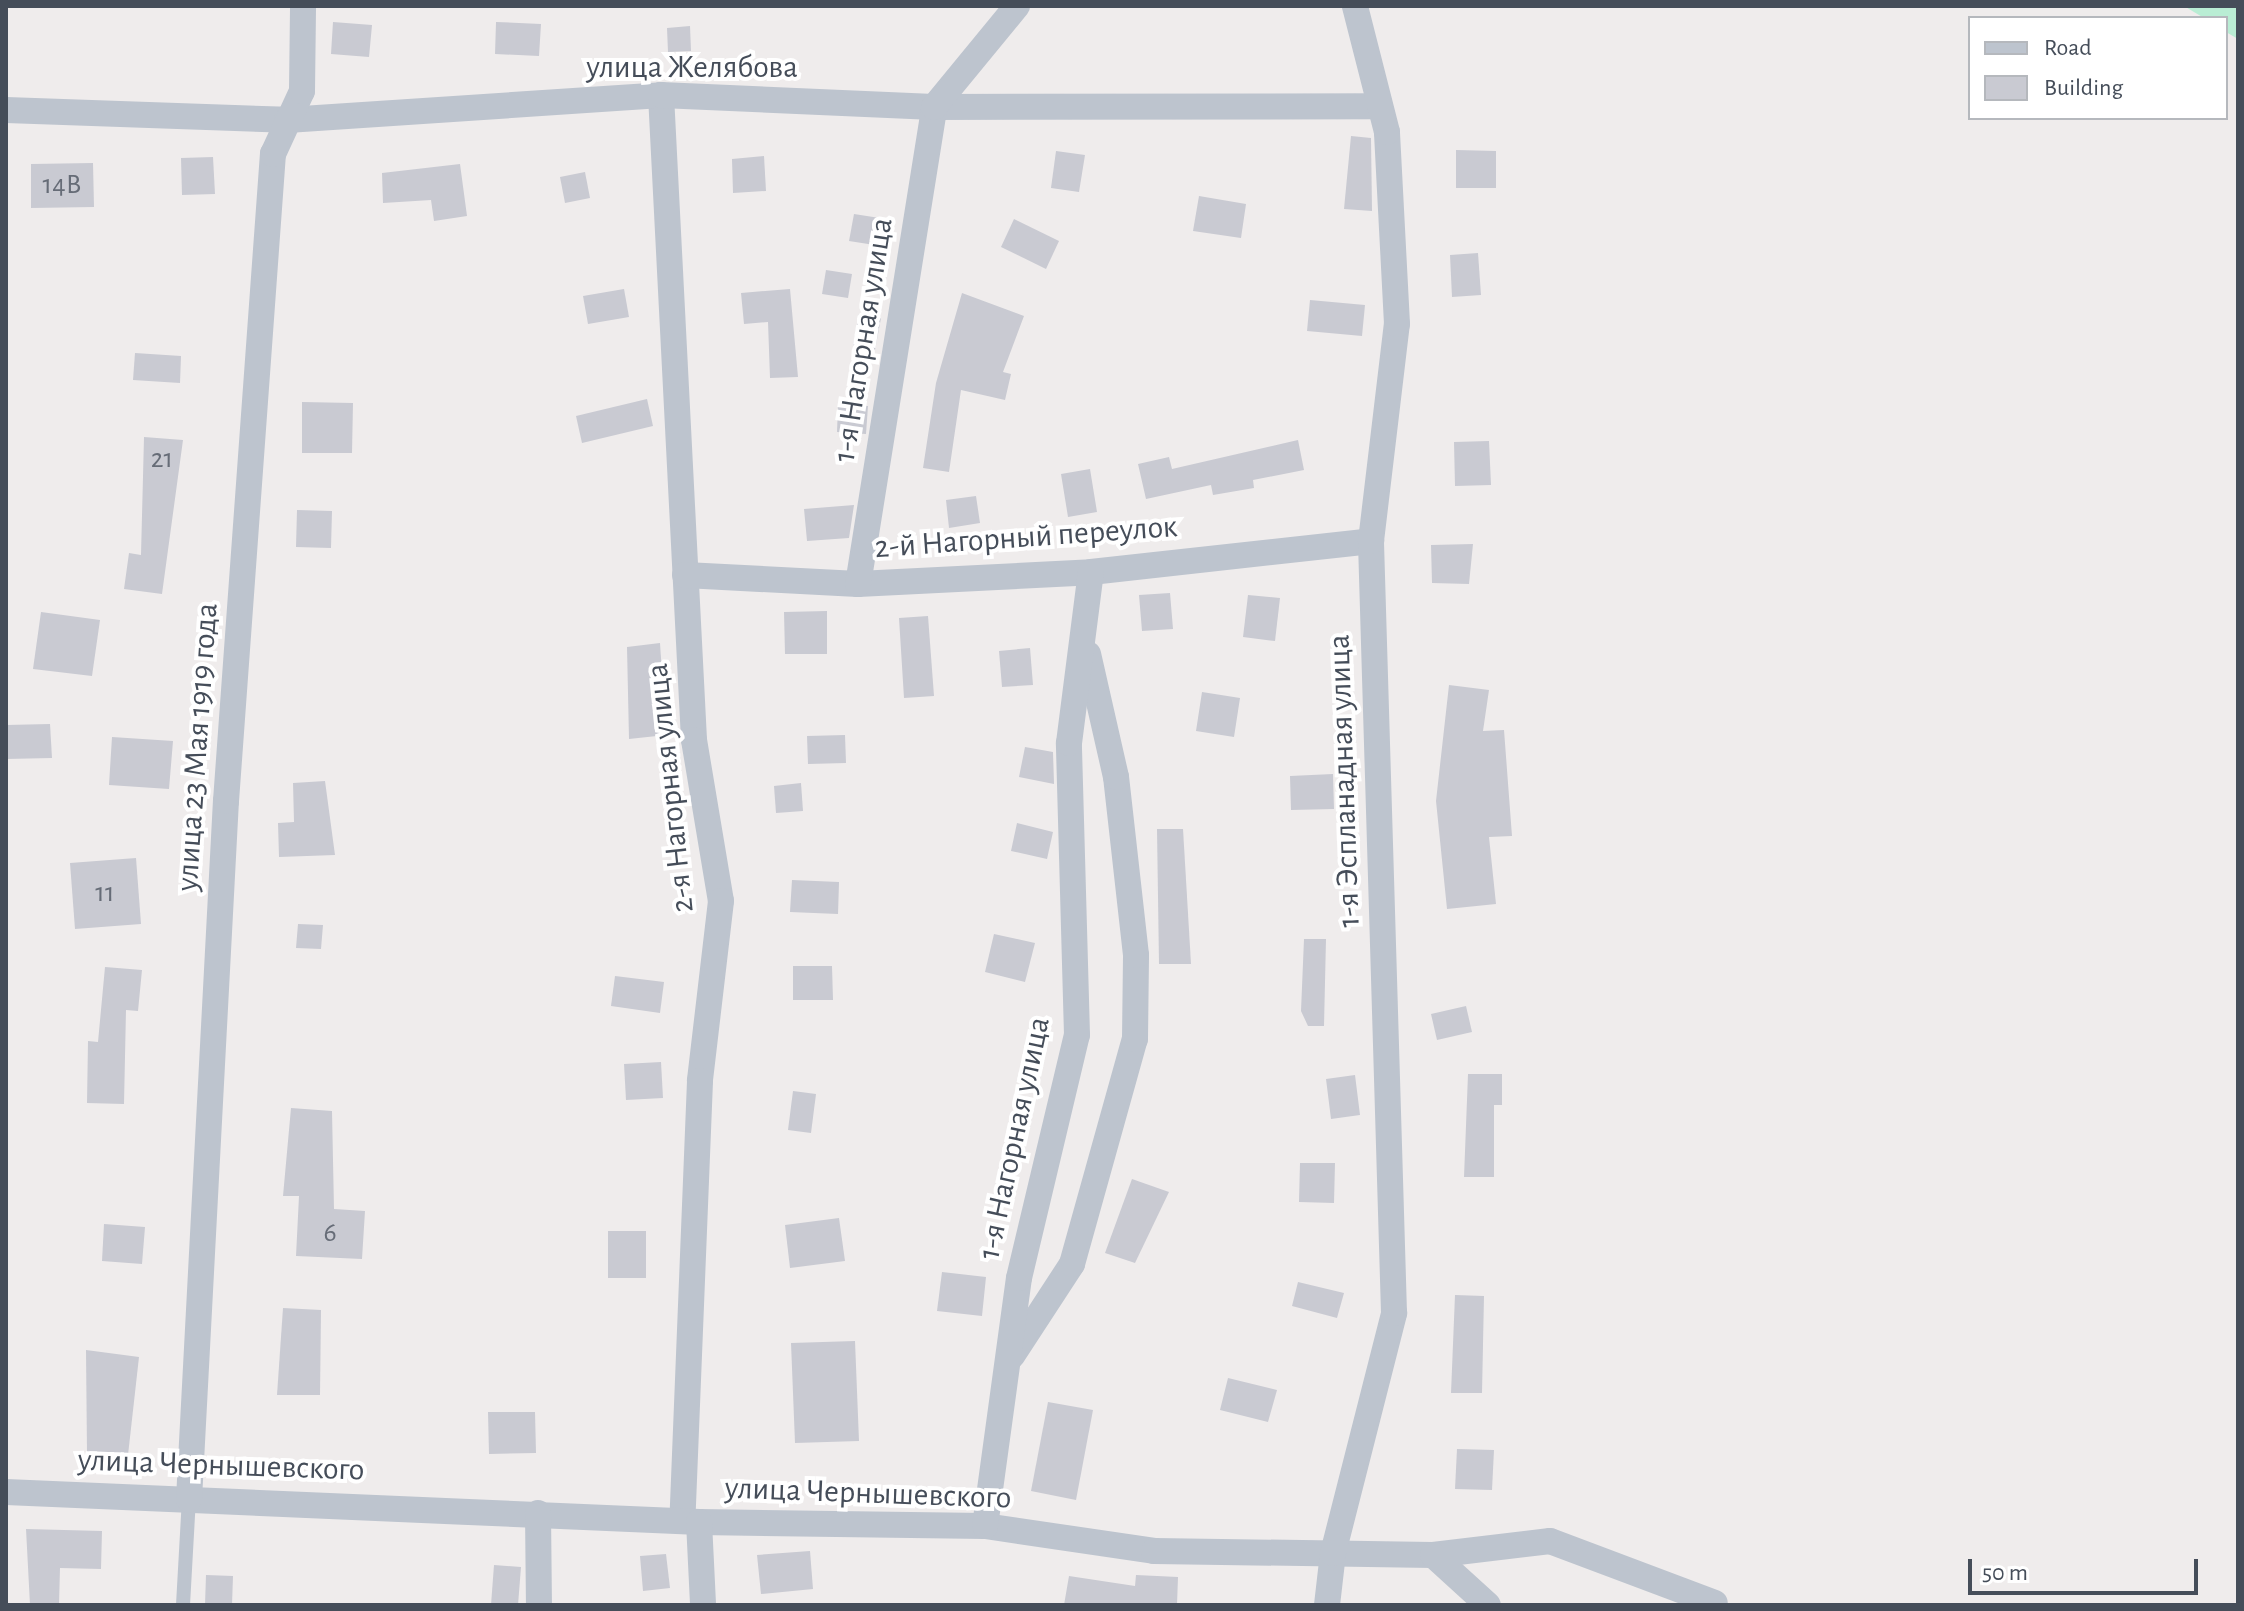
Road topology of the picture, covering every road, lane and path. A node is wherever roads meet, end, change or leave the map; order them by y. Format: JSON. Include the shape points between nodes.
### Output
{"nodes":[{"id":1,"x":303,"y":6,"type":"edge"},
{"id":2,"x":1017,"y":6,"type":"edge"},
{"id":3,"x":1355,"y":6,"type":"edge"},
{"id":4,"x":661,"y":95,"type":"junction"},
{"id":5,"x":1378,"y":106,"type":"junction"},
{"id":6,"x":934,"y":107,"type":"junction"},
{"id":7,"x":6,"y":110,"type":"edge"},
{"id":8,"x":287,"y":120,"type":"junction"},
{"id":9,"x":1371,"y":541,"type":"junction"},
{"id":10,"x":1091,"y":572,"type":"junction"},
{"id":11,"x":685,"y":575,"type":"junction"},
{"id":12,"x":858,"y":584,"type":"junction"},
{"id":13,"x":1083,"y":635,"type":"junction"},
{"id":14,"x":1008,"y":1363,"type":"junction"},
{"id":15,"x":6,"y":1492,"type":"edge"},
{"id":16,"x":189,"y":1499,"type":"junction"},
{"id":17,"x":538,"y":1513,"type":"junction"},
{"id":18,"x":690,"y":1521,"type":"junction"},
{"id":19,"x":985,"y":1526,"type":"junction"},
{"id":20,"x":1333,"y":1553,"type":"junction"},
{"id":21,"x":1433,"y":1555,"type":"junction"},
{"id":22,"x":1715,"y":1603,"type":"edge"},
{"id":23,"x":183,"y":1605,"type":"edge"},
{"id":24,"x":539,"y":1605,"type":"edge"},
{"id":25,"x":703,"y":1605,"type":"edge"},
{"id":26,"x":1327,"y":1605,"type":"edge"},
{"id":27,"x":1488,"y":1605,"type":"edge"}],
"edges":[{"from":1,"to":8,"type":"street","name":"улица 23 Мая 1919 года","via":[[302,91]]},
{"from":2,"to":6,"type":"street"},
{"from":3,"to":5,"type":"street","name":"1-я Эспланадная улица"},
{"from":4,"to":6,"type":"street","name":"улица Желябова"},
{"from":4,"to":8,"type":"street","name":"улица Желябова"},
{"from":4,"to":11,"type":"street","name":"2-я Нагорная улица"},
{"from":5,"to":6,"type":"street","name":"улица Желябова"},
{"from":5,"to":9,"type":"street","name":"1-я Эспланадная улица","via":[[1387,132],[1397,324]]},
{"from":6,"to":12,"type":"street","name":"1-я Нагорная улица"},
{"from":7,"to":8,"type":"street","name":"улица Желябова"},
{"from":8,"to":16,"type":"street","name":"улица 23 Мая 1919 года","via":[[273,154],[226,801]]},
{"from":9,"to":10,"type":"street","name":"2-й Нагорный переулок"},
{"from":9,"to":20,"type":"street","name":"1-я Эспланадная улица","via":[[1394,1313]]},
{"from":10,"to":12,"type":"street","name":"2-й Нагорный переулок"},
{"from":10,"to":13,"type":"street","name":"1-я Нагорная улица"},
{"from":11,"to":12,"type":"street","name":"2-й Нагорный переулок"},
{"from":11,"to":18,"type":"street","name":"2-я Нагорная улица","via":[[694,740],[721,901],[700,1081]]},
{"from":13,"to":14,"type":"street","name":"1-я Нагорная улица","via":[[1069,743],[1077,1035],[1019,1278]]},
{"from":13,"to":14,"type":"street","via":[[1116,777],[1136,955],[1135,1039],[1072,1264]]},
{"from":14,"to":19,"type":"street","name":"1-я Нагорная улица"},
{"from":15,"to":16,"type":"street","name":"улица Чернышевского"},
{"from":16,"to":17,"type":"street","name":"улица Чернышевского"},
{"from":16,"to":23,"type":"lane"},
{"from":17,"to":18,"type":"street","name":"улица Чернышевского"},
{"from":17,"to":24,"type":"street"},
{"from":18,"to":19,"type":"street","name":"улица Чернышевского"},
{"from":18,"to":25,"type":"street","name":"2-я Нагорная улица"},
{"from":19,"to":20,"type":"street","name":"улица Чернышевского","via":[[1154,1551]]},
{"from":20,"to":21,"type":"street","name":"улица Чернышевского"},
{"from":20,"to":26,"type":"street","name":"1-я Эспланадная улица"},
{"from":21,"to":22,"type":"street","name":"улица Чернышевского","via":[[1550,1541]]},
{"from":21,"to":27,"type":"street"}]}
